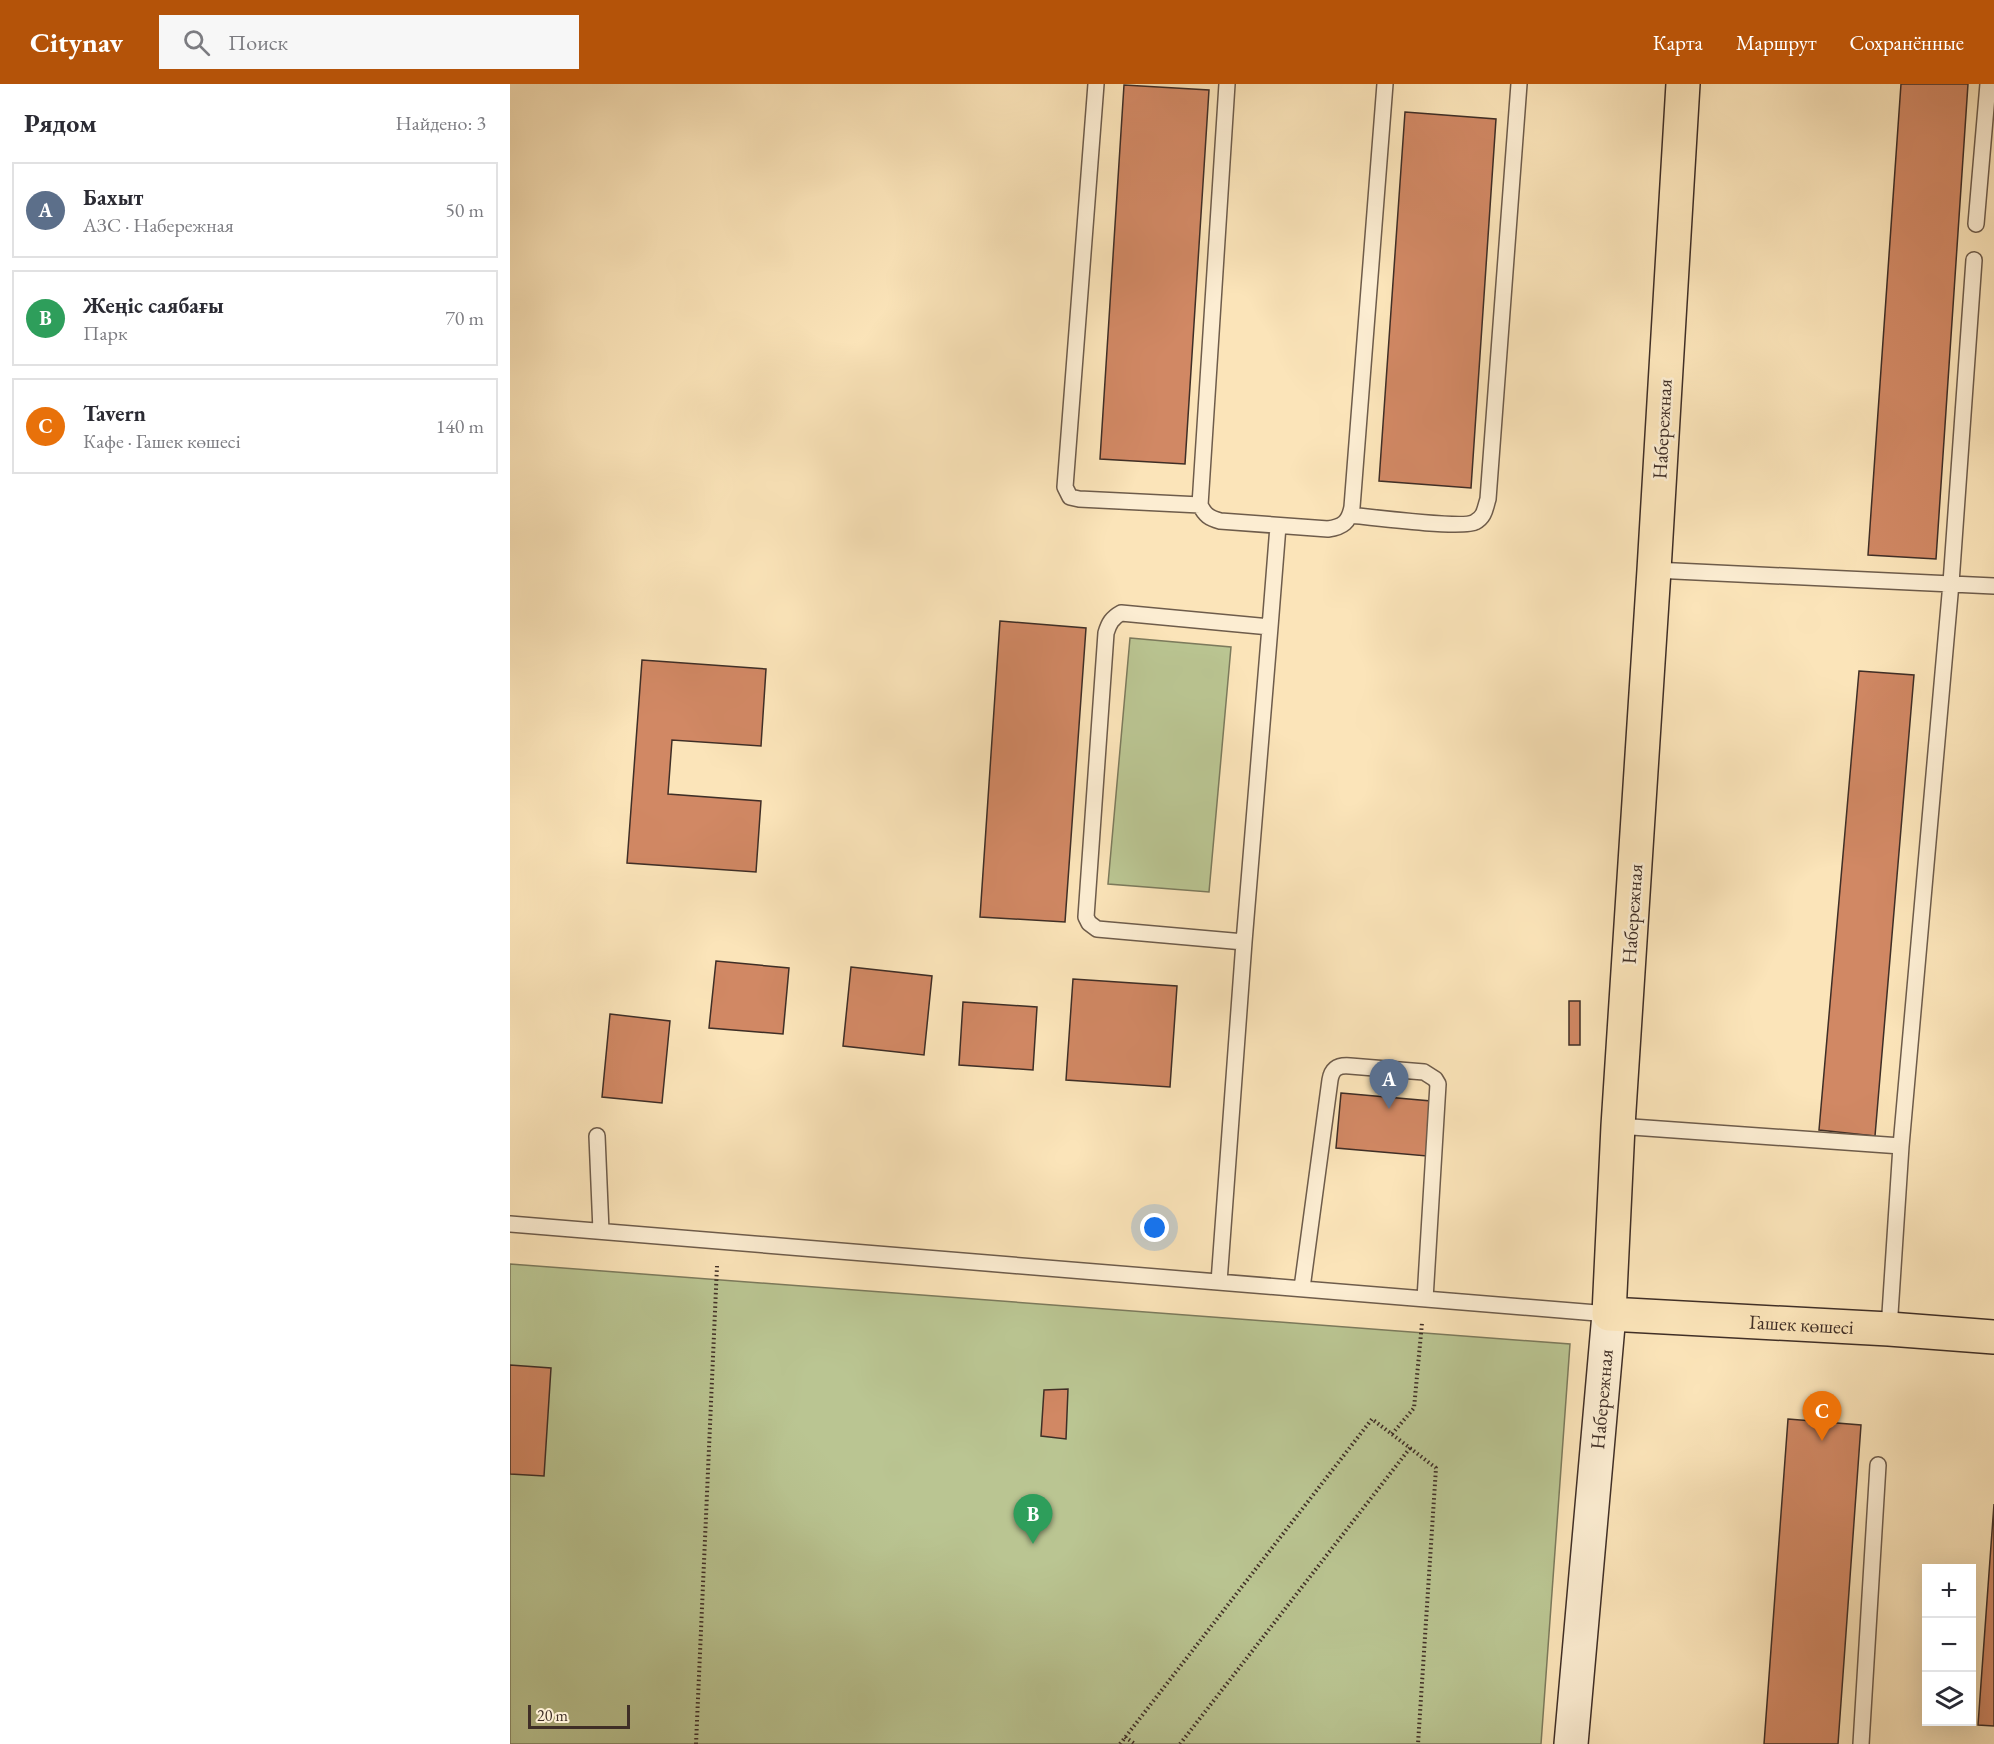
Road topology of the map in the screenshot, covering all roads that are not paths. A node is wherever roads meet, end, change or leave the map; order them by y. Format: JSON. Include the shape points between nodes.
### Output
{"nodes":[{"id":1,"x":1096,"y":84,"type":"edge"},
{"id":2,"x":1227,"y":84,"type":"edge"},
{"id":3,"x":1385,"y":84,"type":"edge"},
{"id":4,"x":1519,"y":84,"type":"edge"},
{"id":5,"x":1683,"y":84,"type":"edge"},
{"id":6,"x":1988,"y":84,"type":"edge"},
{"id":7,"x":1976,"y":224,"type":"dead end"},
{"id":8,"x":1974,"y":260,"type":"dead end"},
{"id":9,"x":1200,"y":505,"type":"junction"},
{"id":10,"x":1350,"y":515,"type":"junction"},
{"id":11,"x":1278,"y":526,"type":"junction"},
{"id":12,"x":1654,"y":570,"type":"junction"},
{"id":13,"x":1951,"y":583,"type":"junction"},
{"id":14,"x":1994,"y":586,"type":"edge"},
{"id":15,"x":1270,"y":627,"type":"junction"},
{"id":16,"x":1244,"y":942,"type":"junction"},
{"id":17,"x":1618,"y":1126,"type":"junction"},
{"id":18,"x":597,"y":1136,"type":"dead end"},
{"id":19,"x":1901,"y":1146,"type":"junction"},
{"id":20,"x":510,"y":1224,"type":"edge"},
{"id":21,"x":601,"y":1231,"type":"junction"},
{"id":22,"x":1220,"y":1282,"type":"junction"},
{"id":23,"x":1302,"y":1288,"type":"junction"},
{"id":24,"x":1425,"y":1299,"type":"junction"},
{"id":25,"x":1609,"y":1314,"type":"junction"},
{"id":26,"x":1889,"y":1329,"type":"junction"},
{"id":27,"x":1994,"y":1337,"type":"edge"},
{"id":28,"x":1878,"y":1466,"type":"dead end"},
{"id":29,"x":1571,"y":1744,"type":"edge"},
{"id":30,"x":1861,"y":1744,"type":"edge"}],
"edges":[{"from":1,"to":9,"type":"lane","via":[[1065,487],[1070,497],[1079,499]]},
{"from":2,"to":9,"type":"lane"},
{"from":3,"to":10,"type":"lane"},
{"from":4,"to":10,"type":"lane","via":[[1484,516],[1473,524]]},
{"from":5,"to":12,"type":"main road","name":"Набережная"},
{"from":6,"to":7,"type":"lane"},
{"from":8,"to":13,"type":"lane"},
{"from":9,"to":11,"type":"lane","via":[[1211,518]]},
{"from":10,"to":11,"type":"lane","via":[[1346,524],[1337,528]]},
{"from":11,"to":15,"type":"lane"},
{"from":12,"to":13,"type":"lane"},
{"from":12,"to":17,"type":"main road","name":"Набережная"},
{"from":13,"to":14,"type":"lane"},
{"from":13,"to":19,"type":"lane"},
{"from":15,"to":16,"type":"lane"},
{"from":15,"to":16,"type":"lane","via":[[1121,614],[1113,617],[1106,633],[1087,920],[1097,928]]},
{"from":16,"to":22,"type":"lane"},
{"from":17,"to":19,"type":"lane"},
{"from":17,"to":25,"type":"main road","name":"Набережная"},
{"from":18,"to":21,"type":"lane"},
{"from":19,"to":26,"type":"lane"},
{"from":20,"to":21,"type":"lane"},
{"from":21,"to":22,"type":"lane"},
{"from":22,"to":23,"type":"lane"},
{"from":23,"to":24,"type":"lane"},
{"from":23,"to":24,"type":"lane","via":[[1331,1073],[1342,1065],[1424,1072],[1438,1084]]},
{"from":24,"to":25,"type":"lane"},
{"from":25,"to":26,"type":"main road","name":"Гашек көшесі"},
{"from":25,"to":29,"type":"street","name":"Набережная"},
{"from":26,"to":27,"type":"main road","name":"Гашек көшесі"},
{"from":28,"to":30,"type":"lane"}]}
